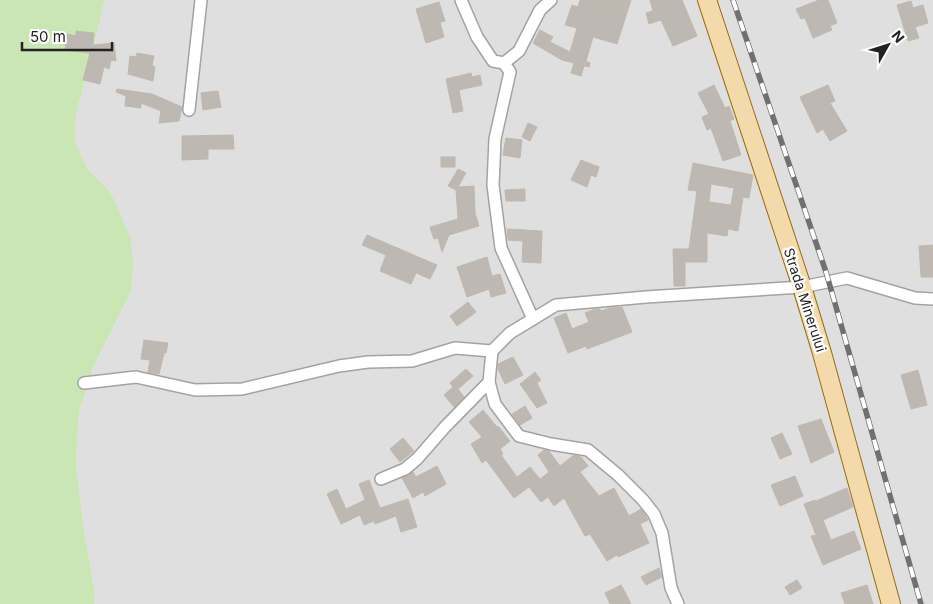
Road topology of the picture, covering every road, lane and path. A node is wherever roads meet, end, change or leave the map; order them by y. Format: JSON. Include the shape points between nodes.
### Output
{"nodes":[{"id":1,"x":201,"y":0,"type":"edge"},
{"id":2,"x":461,"y":0,"type":"edge"},
{"id":3,"x":551,"y":0,"type":"edge"},
{"id":4,"x":707,"y":0,"type":"edge"},
{"id":5,"x":504,"y":63,"type":"junction"},
{"id":6,"x":189,"y":110,"type":"dead end"},
{"id":7,"x":802,"y":287,"type":"junction"},
{"id":8,"x":933,"y":300,"type":"edge"},
{"id":9,"x":533,"y":319,"type":"junction"},
{"id":10,"x":492,"y":351,"type":"junction"},
{"id":11,"x":489,"y":382,"type":"junction"},
{"id":12,"x":84,"y":383,"type":"dead end"},
{"id":13,"x":381,"y":479,"type":"dead end"},
{"id":14,"x":678,"y":604,"type":"edge"},
{"id":15,"x":891,"y":604,"type":"edge"}],
"edges":[{"from":1,"to":6,"type":"street"},
{"from":2,"to":5,"type":"street","via":[[477,37],[493,61]]},
{"from":3,"to":5,"type":"street","via":[[540,10],[519,51]]},
{"from":4,"to":7,"type":"main road","name":"Strada Minerului"},
{"from":5,"to":9,"type":"street","via":[[510,72],[495,139],[493,185],[501,248]]},
{"from":7,"to":8,"type":"street","via":[[847,278],[915,298]]},
{"from":7,"to":9,"type":"street","via":[[556,305]]},
{"from":7,"to":15,"type":"main road","name":"Strada Minerului"},
{"from":9,"to":10,"type":"street","via":[[510,333]]},
{"from":10,"to":11,"type":"street"},
{"from":10,"to":12,"type":"street","via":[[455,348],[412,361],[339,366],[242,390],[195,390],[136,377]]},
{"from":11,"to":13,"type":"street","via":[[417,459],[405,469]]},
{"from":11,"to":14,"type":"street","via":[[495,404],[519,436],[588,450],[643,500],[654,514],[662,533],[671,588]]}]}
